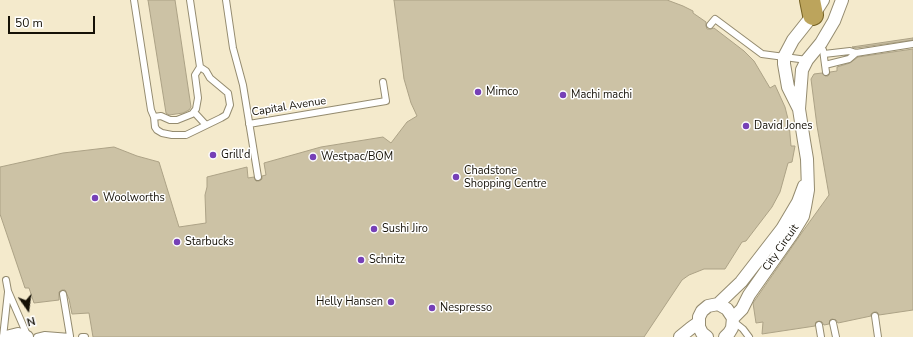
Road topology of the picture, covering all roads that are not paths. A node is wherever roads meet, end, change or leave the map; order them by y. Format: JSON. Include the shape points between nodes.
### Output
{"nodes":[{"id":1,"x":134,"y":0,"type":"edge"},
{"id":2,"x":190,"y":0,"type":"edge"},
{"id":3,"x":226,"y":0,"type":"edge"},
{"id":4,"x":842,"y":0,"type":"edge"},
{"id":5,"x":815,"y":5,"type":"edge"},
{"id":6,"x":710,"y":25,"type":"dead end"},
{"id":7,"x":913,"y":44,"type":"edge"},
{"id":8,"x":822,"y":48,"type":"junction"},
{"id":9,"x":856,"y":53,"type":"junction"},
{"id":10,"x":784,"y":57,"type":"junction"},
{"id":11,"x":807,"y":60,"type":"junction"},
{"id":12,"x":825,"y":65,"type":"junction"},
{"id":13,"x":200,"y":67,"type":"junction"},
{"id":14,"x":826,"y":72,"type":"dead end"},
{"id":15,"x":383,"y":82,"type":"dead end"},
{"id":16,"x":798,"y":109,"type":"junction"},
{"id":17,"x":194,"y":112,"type":"junction"},
{"id":18,"x":154,"y":117,"type":"junction"},
{"id":19,"x":249,"y":124,"type":"junction"},
{"id":20,"x":206,"y":125,"type":"junction"},
{"id":21,"x":807,"y":169,"type":"junction"},
{"id":22,"x":258,"y":177,"type":"dead end"},
{"id":23,"x":6,"y":280,"type":"dead end"},
{"id":24,"x":8,"y":291,"type":"junction"},
{"id":25,"x":63,"y":294,"type":"dead end"},
{"id":26,"x":718,"y":304,"type":"junction"},
{"id":27,"x":875,"y":316,"type":"dead end"},
{"id":28,"x":733,"y":320,"type":"junction"},
{"id":29,"x":698,"y":323,"type":"junction"},
{"id":30,"x":833,"y":323,"type":"dead end"},
{"id":31,"x":819,"y":325,"type":"dead end"},
{"id":32,"x":3,"y":337,"type":"edge"},
{"id":33,"x":6,"y":337,"type":"edge"},
{"id":34,"x":27,"y":337,"type":"edge"},
{"id":35,"x":37,"y":337,"type":"edge"},
{"id":36,"x":70,"y":337,"type":"edge"},
{"id":37,"x":680,"y":337,"type":"edge"},
{"id":38,"x":707,"y":337,"type":"edge"},
{"id":39,"x":725,"y":337,"type":"edge"},
{"id":40,"x":749,"y":337,"type":"edge"},
{"id":41,"x":821,"y":337,"type":"edge"},
{"id":42,"x":836,"y":337,"type":"edge"},
{"id":43,"x":878,"y":337,"type":"edge"}],
"edges":[{"from":1,"to":18,"type":"lane","via":[[150,110]]},
{"from":2,"to":13,"type":"lane"},
{"from":3,"to":19,"type":"lane","name":"Capital Avenue","via":[[233,48],[246,84]]},
{"from":4,"to":8,"type":"street","name":"City Circuit"},
{"from":5,"to":10,"type":"street"},
{"from":6,"to":10,"type":"lane","via":[[715,18],[762,54]]},
{"from":7,"to":9,"type":"lane"},
{"from":8,"to":9,"type":"lane"},
{"from":8,"to":11,"type":"street","name":"City Circuit"},
{"from":8,"to":12,"type":"lane"},
{"from":9,"to":12,"type":"lane","via":[[849,58]]},
{"from":10,"to":11,"type":"lane"},
{"from":10,"to":16,"type":"street","name":"City Circuit","via":[[788,87]]},
{"from":11,"to":16,"type":"street","name":"City Circuit","via":[[802,70]]},
{"from":12,"to":14,"type":"lane"},
{"from":13,"to":17,"type":"lane","via":[[195,75],[198,102]]},
{"from":13,"to":20,"type":"lane","via":[[228,93],[230,101],[226,115]]},
{"from":15,"to":19,"type":"lane","name":"Capital Avenue","via":[[386,101]]},
{"from":16,"to":21,"type":"street","name":"City Circuit"},
{"from":17,"to":18,"type":"lane","via":[[186,118],[177,120]]},
{"from":17,"to":20,"type":"lane"},
{"from":18,"to":20,"type":"lane","via":[[157,130],[165,134],[186,134]]},
{"from":19,"to":22,"type":"lane"},
{"from":21,"to":26,"type":"street","name":"City Circuit","via":[[802,192],[782,229],[741,282]]},
{"from":21,"to":28,"type":"street","name":"City Circuit","via":[[807,200],[802,216]]},
{"from":23,"to":24,"type":"lane"},
{"from":24,"to":32,"type":"lane"},
{"from":24,"to":34,"type":"lane"},
{"from":25,"to":36,"type":"lane"},
{"from":26,"to":28,"type":"street","via":[[727,309]]},
{"from":26,"to":29,"type":"street","name":"City Circuit","via":[[708,306],[702,311]]},
{"from":27,"to":43,"type":"lane"},
{"from":28,"to":39,"type":"street","name":"City Circuit","via":[[731,331]]},
{"from":28,"to":40,"type":"lane"},
{"from":29,"to":37,"type":"street"},
{"from":29,"to":38,"type":"street","via":[[702,333]]},
{"from":30,"to":42,"type":"lane"},
{"from":31,"to":41,"type":"lane"},
{"from":33,"to":34,"type":"street","via":[[18,334]]},
{"from":35,"to":36,"type":"lane"}]}
